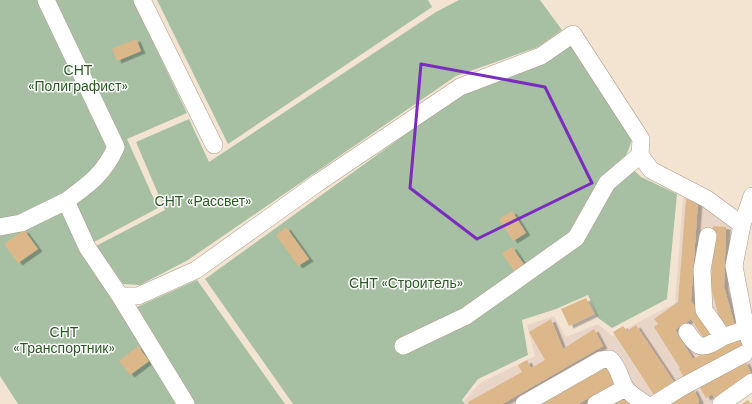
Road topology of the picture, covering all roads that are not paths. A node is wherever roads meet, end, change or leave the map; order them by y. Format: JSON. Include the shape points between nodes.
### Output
{"nodes":[{"id":1,"x":46,"y":0,"type":"edge"},
{"id":2,"x":142,"y":0,"type":"edge"},
{"id":3,"x":214,"y":145,"type":"dead end"},
{"id":4,"x":640,"y":155,"type":"junction"},
{"id":5,"x":752,"y":196,"type":"edge"},
{"id":6,"x":66,"y":201,"type":"junction"},
{"id":7,"x":742,"y":225,"type":"junction"},
{"id":8,"x":0,"y":227,"type":"edge"},
{"id":9,"x":708,"y":236,"type":"dead end"},
{"id":10,"x":120,"y":296,"type":"junction"},
{"id":11,"x":746,"y":329,"type":"junction"},
{"id":12,"x":687,"y":332,"type":"dead end"},
{"id":13,"x":723,"y":337,"type":"junction"},
{"id":14,"x":403,"y":346,"type":"dead end"},
{"id":15,"x":748,"y":351,"type":"edge"},
{"id":16,"x":752,"y":382,"type":"edge"},
{"id":17,"x":625,"y":388,"type":"junction"},
{"id":18,"x":186,"y":404,"type":"edge"},
{"id":19,"x":524,"y":404,"type":"edge"},
{"id":20,"x":596,"y":404,"type":"edge"},
{"id":21,"x":645,"y":404,"type":"edge"},
{"id":22,"x":655,"y":404,"type":"edge"},
{"id":23,"x":721,"y":404,"type":"edge"}],
"edges":[{"from":1,"to":6,"type":"street","via":[[116,147],[109,164],[90,183]]},
{"from":2,"to":3,"type":"street"},
{"from":4,"to":7,"type":"street","via":[[651,170],[707,199]]},
{"from":4,"to":10,"type":"street","via":[[641,139],[573,34],[541,56],[460,87],[319,182],[196,270],[138,296]]},
{"from":4,"to":14,"type":"street","via":[[607,183],[576,238],[466,316]]},
{"from":5,"to":7,"type":"street"},
{"from":6,"to":8,"type":"street","via":[[21,223]]},
{"from":6,"to":10,"type":"street","via":[[87,247]]},
{"from":7,"to":11,"type":"street","via":[[734,266]]},
{"from":9,"to":13,"type":"street","via":[[702,270],[704,310]]},
{"from":10,"to":18,"type":"street"},
{"from":11,"to":13,"type":"street"},
{"from":11,"to":15,"type":"street"},
{"from":12,"to":13,"type":"street","via":[[700,347]]},
{"from":15,"to":22,"type":"street"},
{"from":16,"to":23,"type":"street"},
{"from":17,"to":19,"type":"street","via":[[617,366],[610,359],[601,360]]},
{"from":17,"to":20,"type":"street"},
{"from":17,"to":21,"type":"street"}]}
